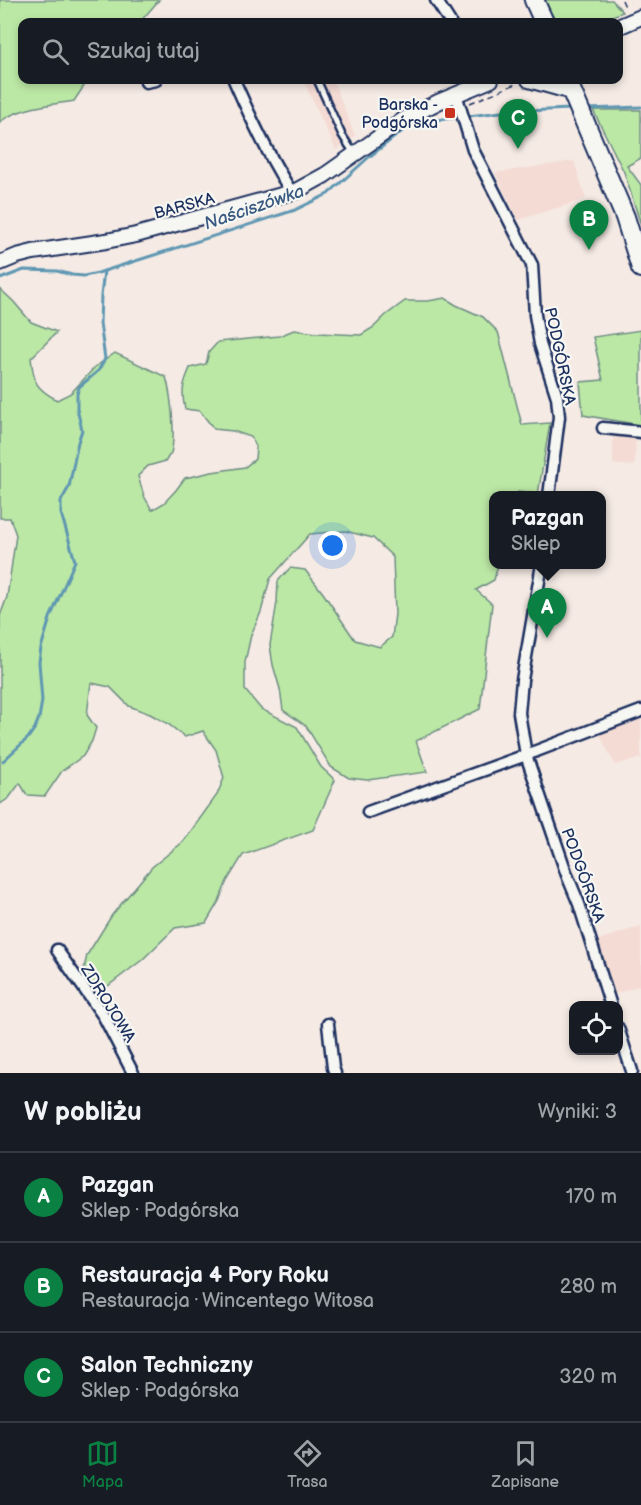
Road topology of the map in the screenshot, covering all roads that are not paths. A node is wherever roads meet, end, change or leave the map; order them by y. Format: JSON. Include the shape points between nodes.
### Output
{"nodes":[{"id":1,"x":436,"y":0,"type":"edge"},
{"id":2,"x":534,"y":0,"type":"edge"},
{"id":3,"x":447,"y":18,"type":"edge"},
{"id":4,"x":542,"y":18,"type":"edge"},
{"id":5,"x":638,"y":18,"type":"edge"},
{"id":6,"x":623,"y":25,"type":"edge"},
{"id":7,"x":236,"y":84,"type":"edge"},
{"id":8,"x":319,"y":84,"type":"edge"},
{"id":9,"x":479,"y":84,"type":"edge"},
{"id":10,"x":547,"y":84,"type":"edge"},
{"id":11,"x":572,"y":91,"type":"edge"},
{"id":12,"x":459,"y":105,"type":"junction"},
{"id":13,"x":354,"y":154,"type":"junction"},
{"id":14,"x":292,"y":193,"type":"junction"},
{"id":15,"x":0,"y":263,"type":"edge"},
{"id":16,"x":641,"y":268,"type":"edge"},
{"id":17,"x":603,"y":428,"type":"dead end"},
{"id":18,"x":641,"y":432,"type":"edge"},
{"id":19,"x":550,"y":491,"type":"edge"},
{"id":20,"x":541,"y":569,"type":"edge"},
{"id":21,"x":641,"y":711,"type":"edge"},
{"id":22,"x":526,"y":755,"type":"junction"},
{"id":23,"x":368,"y":812,"type":"dead end"},
{"id":24,"x":57,"y":950,"type":"dead end"},
{"id":25,"x":610,"y":1001,"type":"edge"},
{"id":26,"x":327,"y":1024,"type":"dead end"},
{"id":27,"x":623,"y":1041,"type":"edge"},
{"id":28,"x":634,"y":1070,"type":"edge"},
{"id":29,"x":133,"y":1073,"type":"edge"},
{"id":30,"x":335,"y":1073,"type":"edge"}],
"edges":[{"from":1,"to":3,"type":"street"},
{"from":2,"to":4,"type":"main road"},
{"from":5,"to":6,"type":"street"},
{"from":7,"to":14,"type":"street","via":[[275,167]]},
{"from":8,"to":13,"type":"lane"},
{"from":9,"to":12,"type":"street","name":"BARSKA"},
{"from":10,"to":11,"type":"street"},
{"from":11,"to":16,"type":"main road","via":[[625,217]]},
{"from":12,"to":13,"type":"street","name":"BARSKA","via":[[424,108]]},
{"from":12,"to":19,"type":"street","name":"PODGÓRSKA","via":[[473,150],[532,265],[540,344],[557,397],[559,417]]},
{"from":13,"to":14,"type":"street","name":"BARSKA"},
{"from":14,"to":15,"type":"street","name":"BARSKA","via":[[136,235],[33,252]]},
{"from":17,"to":18,"type":"street"},
{"from":20,"to":22,"type":"street","name":"PODGÓRSKA","via":[[519,713]]},
{"from":21,"to":22,"type":"street"},
{"from":22,"to":23,"type":"street"},
{"from":22,"to":25,"type":"street","name":"PODGÓRSKA"},
{"from":24,"to":29,"type":"street","name":"ZDROJOWA","via":[[104,1017]]},
{"from":26,"to":30,"type":"street"},
{"from":27,"to":28,"type":"street"}]}
